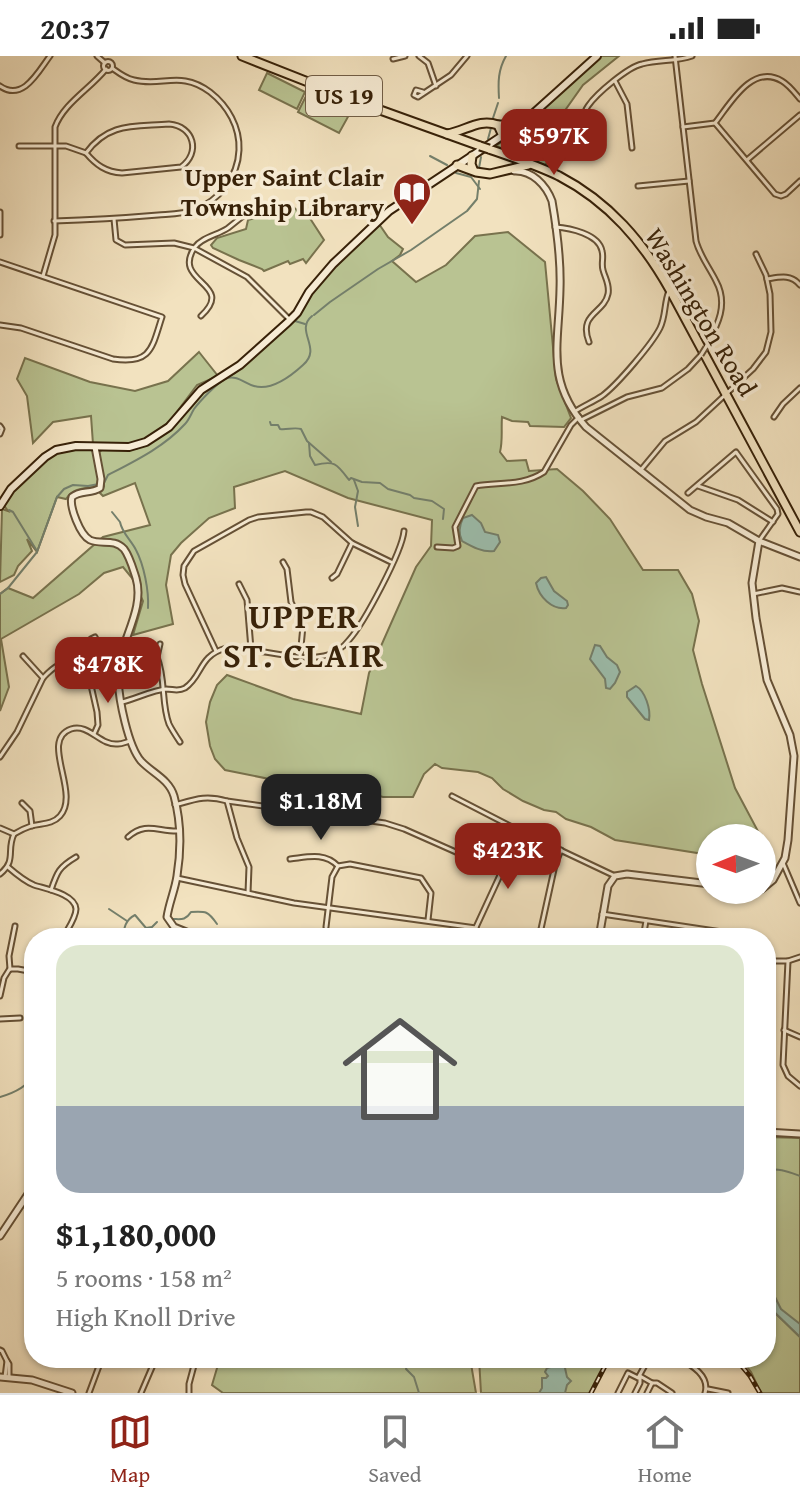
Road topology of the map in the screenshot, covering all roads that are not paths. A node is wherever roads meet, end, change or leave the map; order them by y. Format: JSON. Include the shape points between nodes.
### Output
{"nodes":[{"id":1,"x":50,"y":56,"type":"edge"},
{"id":2,"x":97,"y":56,"type":"edge"},
{"id":3,"x":116,"y":56,"type":"edge"},
{"id":4,"x":242,"y":56,"type":"edge"},
{"id":5,"x":387,"y":56,"type":"edge"},
{"id":6,"x":405,"y":56,"type":"edge"},
{"id":7,"x":419,"y":56,"type":"edge"},
{"id":8,"x":460,"y":56,"type":"edge"},
{"id":9,"x":467,"y":56,"type":"edge"},
{"id":10,"x":597,"y":56,"type":"edge"},
{"id":11,"x":692,"y":56,"type":"edge"},
{"id":12,"x":394,"y":57,"type":"edge"},
{"id":13,"x":675,"y":58,"type":"edge"},
{"id":14,"x":111,"y":62,"type":"junction"},
{"id":15,"x":105,"y":63,"type":"junction"},
{"id":16,"x":461,"y":63,"type":"junction"},
{"id":17,"x":112,"y":68,"type":"junction"},
{"id":18,"x":106,"y":69,"type":"junction"},
{"id":19,"x":615,"y":81,"type":"junction"},
{"id":20,"x":0,"y":86,"type":"edge"},
{"id":21,"x":436,"y":86,"type":"junction"},
{"id":22,"x":423,"y":92,"type":"dead end"},
{"id":23,"x":800,"y":99,"type":"edge"},
{"id":24,"x":800,"y":115,"type":"edge"},
{"id":25,"x":715,"y":123,"type":"junction"},
{"id":26,"x":494,"y":124,"type":"junction"},
{"id":27,"x":518,"y":125,"type":"junction"},
{"id":28,"x":471,"y":126,"type":"junction"},
{"id":29,"x":683,"y":127,"type":"junction"},
{"id":30,"x":579,"y":130,"type":"dead end"},
{"id":31,"x":447,"y":134,"type":"junction"},
{"id":32,"x":503,"y":136,"type":"junction"},
{"id":33,"x":476,"y":144,"type":"junction"},
{"id":34,"x":19,"y":146,"type":"dead end"},
{"id":35,"x":53,"y":146,"type":"junction"},
{"id":36,"x":632,"y":148,"type":"dead end"},
{"id":37,"x":86,"y":153,"type":"junction"},
{"id":38,"x":504,"y":154,"type":"junction"},
{"id":39,"x":472,"y":156,"type":"junction"},
{"id":40,"x":747,"y":160,"type":"junction"},
{"id":41,"x":531,"y":164,"type":"junction"},
{"id":42,"x":457,"y":165,"type":"junction"},
{"id":43,"x":476,"y":170,"type":"junction"},
{"id":44,"x":501,"y":172,"type":"junction"},
{"id":45,"x":689,"y":181,"type":"junction"},
{"id":46,"x":800,"y":181,"type":"edge"},
{"id":47,"x":638,"y":186,"type":"dead end"},
{"id":48,"x":0,"y":212,"type":"edge"},
{"id":49,"x":243,"y":216,"type":"dead end"},
{"id":50,"x":114,"y":219,"type":"junction"},
{"id":51,"x":54,"y":221,"type":"junction"},
{"id":52,"x":555,"y":227,"type":"junction"},
{"id":53,"x":0,"y":235,"type":"edge"},
{"id":54,"x":194,"y":248,"type":"junction"},
{"id":55,"x":756,"y":254,"type":"dead end"},
{"id":56,"x":0,"y":262,"type":"edge"},
{"id":57,"x":43,"y":276,"type":"junction"},
{"id":58,"x":767,"y":279,"type":"junction"},
{"id":59,"x":800,"y":285,"type":"edge"},
{"id":60,"x":670,"y":290,"type":"junction"},
{"id":61,"x":201,"y":316,"type":"dead end"},
{"id":62,"x":290,"y":320,"type":"junction"},
{"id":63,"x":0,"y":325,"type":"edge"},
{"id":64,"x":589,"y":342,"type":"dead end"},
{"id":65,"x":800,"y":388,"type":"edge"},
{"id":66,"x":727,"y":394,"type":"junction"},
{"id":67,"x":578,"y":417,"type":"junction"},
{"id":68,"x":774,"y":417,"type":"dead end"},
{"id":69,"x":0,"y":426,"type":"edge"},
{"id":70,"x":0,"y":434,"type":"edge"},
{"id":71,"x":95,"y":447,"type":"junction"},
{"id":72,"x":759,"y":452,"type":"junction"},
{"id":73,"x":640,"y":471,"type":"junction"},
{"id":74,"x":698,"y":486,"type":"junction"},
{"id":75,"x":688,"y":493,"type":"dead end"},
{"id":76,"x":0,"y":506,"type":"edge"},
{"id":77,"x":773,"y":522,"type":"junction"},
{"id":78,"x":800,"y":522,"type":"edge"},
{"id":79,"x":404,"y":531,"type":"dead end"},
{"id":80,"x":800,"y":532,"type":"edge"},
{"id":81,"x":759,"y":541,"type":"junction"},
{"id":82,"x":352,"y":543,"type":"junction"},
{"id":83,"x":437,"y":547,"type":"dead end"},
{"id":84,"x":800,"y":557,"type":"edge"},
{"id":85,"x":283,"y":562,"type":"dead end"},
{"id":86,"x":392,"y":562,"type":"junction"},
{"id":87,"x":332,"y":578,"type":"dead end"},
{"id":88,"x":239,"y":584,"type":"dead end"},
{"id":89,"x":800,"y":592,"type":"edge"},
{"id":90,"x":753,"y":594,"type":"junction"},
{"id":91,"x":160,"y":644,"type":"dead end"},
{"id":92,"x":91,"y":645,"type":"dead end"},
{"id":93,"x":251,"y":649,"type":"junction"},
{"id":94,"x":216,"y":651,"type":"junction"},
{"id":95,"x":23,"y":656,"type":"dead end"},
{"id":96,"x":300,"y":657,"type":"junction"},
{"id":97,"x":81,"y":662,"type":"junction"},
{"id":98,"x":43,"y":678,"type":"junction"},
{"id":99,"x":165,"y":689,"type":"junction"},
{"id":100,"x":122,"y":702,"type":"junction"},
{"id":101,"x":94,"y":734,"type":"junction"},
{"id":102,"x":130,"y":741,"type":"junction"},
{"id":103,"x":180,"y":742,"type":"dead end"},
{"id":104,"x":0,"y":757,"type":"edge"},
{"id":105,"x":452,"y":796,"type":"dead end"},
{"id":106,"x":227,"y":801,"type":"junction"},
{"id":107,"x":22,"y":803,"type":"dead end"},
{"id":108,"x":175,"y":805,"type":"junction"},
{"id":109,"x":32,"y":826,"type":"junction"},
{"id":110,"x":0,"y":828,"type":"edge"},
{"id":111,"x":179,"y":831,"type":"junction"},
{"id":112,"x":520,"y":831,"type":"junction"},
{"id":113,"x":14,"y":834,"type":"junction"},
{"id":114,"x":128,"y":837,"type":"dead end"},
{"id":115,"x":561,"y":850,"type":"junction"},
{"id":116,"x":76,"y":857,"type":"dead end"},
{"id":117,"x":290,"y":859,"type":"dead end"},
{"id":118,"x":783,"y":863,"type":"junction"},
{"id":119,"x":338,"y":866,"type":"junction"},
{"id":120,"x":8,"y":867,"type":"junction"},
{"id":121,"x":501,"y":872,"type":"junction"},
{"id":122,"x":0,"y":874,"type":"edge"},
{"id":123,"x":777,"y":874,"type":"joint"},
{"id":124,"x":788,"y":875,"type":"junction"},
{"id":125,"x":615,"y":876,"type":"junction"},
{"id":126,"x":177,"y":878,"type":"junction"},
{"id":127,"x":696,"y":882,"type":"edge"},
{"id":128,"x":51,"y":890,"type":"junction"},
{"id":129,"x":798,"y":892,"type":"edge"},
{"id":130,"x":248,"y":893,"type":"junction"},
{"id":131,"x":800,"y":903,"type":"edge"},
{"id":132,"x":328,"y":908,"type":"junction"},
{"id":133,"x":602,"y":914,"type":"junction"},
{"id":134,"x":428,"y":921,"type":"junction"},
{"id":135,"x":646,"y":921,"type":"junction"},
{"id":136,"x":15,"y":926,"type":"dead end"},
{"id":137,"x":326,"y":927,"type":"dead end"},
{"id":138,"x":68,"y":928,"type":"edge"},
{"id":139,"x":176,"y":928,"type":"edge"},
{"id":140,"x":476,"y":928,"type":"joint"},
{"id":141,"x":541,"y":928,"type":"edge"},
{"id":142,"x":600,"y":928,"type":"edge"},
{"id":143,"x":645,"y":928,"type":"edge"},
{"id":144,"x":694,"y":928,"type":"edge"},
{"id":145,"x":800,"y":957,"type":"edge"},
{"id":146,"x":776,"y":961,"type":"edge"},
{"id":147,"x":788,"y":961,"type":"junction"},
{"id":148,"x":10,"y":969,"type":"junction"},
{"id":149,"x":24,"y":970,"type":"edge"},
{"id":150,"x":0,"y":996,"type":"edge"},
{"id":151,"x":20,"y":1018,"type":"dead end"},
{"id":152,"x":0,"y":1019,"type":"edge"},
{"id":153,"x":784,"y":1030,"type":"junction"},
{"id":154,"x":800,"y":1037,"type":"edge"},
{"id":155,"x":800,"y":1086,"type":"edge"},
{"id":156,"x":776,"y":1133,"type":"edge"},
{"id":157,"x":800,"y":1134,"type":"edge"},
{"id":158,"x":24,"y":1200,"type":"edge"},
{"id":159,"x":0,"y":1236,"type":"edge"},
{"id":160,"x":0,"y":1350,"type":"edge"},
{"id":161,"x":98,"y":1368,"type":"edge"},
{"id":162,"x":152,"y":1368,"type":"edge"},
{"id":163,"x":193,"y":1368,"type":"edge"},
{"id":164,"x":644,"y":1368,"type":"edge"},
{"id":165,"x":693,"y":1368,"type":"edge"},
{"id":166,"x":640,"y":1376,"type":"junction"},
{"id":167,"x":5,"y":1377,"type":"edge"},
{"id":168,"x":652,"y":1383,"type":"junction"},
{"id":169,"x":706,"y":1391,"type":"edge"},
{"id":170,"x":669,"y":1392,"type":"edge"},
{"id":171,"x":72,"y":1393,"type":"edge"},
{"id":172,"x":89,"y":1393,"type":"edge"},
{"id":173,"x":141,"y":1393,"type":"edge"},
{"id":174,"x":189,"y":1393,"type":"edge"},
{"id":175,"x":618,"y":1393,"type":"edge"},
{"id":176,"x":635,"y":1393,"type":"edge"},
{"id":177,"x":647,"y":1393,"type":"edge"},
{"id":178,"x":726,"y":1393,"type":"edge"}],
"edges":[{"from":1,"to":20,"type":"street","via":[[24,88],[10,91]]},
{"from":2,"to":15,"type":"street"},
{"from":3,"to":14,"type":"street"},
{"from":4,"to":31,"type":"main road","name":"Washington Road","number":"US 19"},
{"from":5,"to":12,"type":"street"},
{"from":6,"to":12,"type":"street"},
{"from":7,"to":21,"type":"street","via":[[428,63]]},
{"from":8,"to":16,"type":"street"},
{"from":9,"to":16,"type":"street"},
{"from":10,"to":27,"type":"main road"},
{"from":11,"to":13,"type":"street"},
{"from":13,"to":19,"type":"street","via":[[639,64]]},
{"from":13,"to":29,"type":"street"},
{"from":14,"to":15,"type":"street"},
{"from":14,"to":17,"type":"street"},
{"from":15,"to":18,"type":"street"},
{"from":16,"to":21,"type":"street"},
{"from":17,"to":18,"type":"street"},
{"from":17,"to":50,"type":"street","via":[[135,80],[184,80],[206,89],[231,116],[239,150],[224,190],[199,208]]},
{"from":18,"to":35,"type":"street","via":[[62,113]]},
{"from":19,"to":30,"type":"street","via":[[589,105]]},
{"from":19,"to":36,"type":"street","via":[[627,104]]},
{"from":21,"to":22,"type":"street"},
{"from":23,"to":25,"type":"street","via":[[779,79],[761,77],[746,85]]},
{"from":24,"to":40,"type":"street"},
{"from":25,"to":29,"type":"street"},
{"from":25,"to":40,"type":"street"},
{"from":26,"to":27,"type":"main road"},
{"from":26,"to":28,"type":"main road"},
{"from":26,"to":32,"type":"main road"},
{"from":27,"to":32,"type":"main road"},
{"from":28,"to":31,"type":"main road"},
{"from":28,"to":33,"type":"main road","via":[[466,135]]},
{"from":29,"to":45,"type":"street"},
{"from":31,"to":33,"type":"main road","name":"Washington Road","number":"US 19"},
{"from":32,"to":39,"type":"main road"},
{"from":33,"to":38,"type":"main road","name":"Washington Road","number":"US 19","bridge":true},
{"from":34,"to":35,"type":"street"},
{"from":35,"to":37,"type":"street"},
{"from":35,"to":51,"type":"street"},
{"from":37,"to":37,"type":"street","via":[[107,132],[169,124],[184,128],[193,145],[181,167],[149,171],[113,172]]},
{"from":38,"to":41,"type":"main road","name":"Washington Road","number":"US 19"},
{"from":38,"to":44,"type":"main road","via":[[508,165]]},
{"from":39,"to":42,"type":"main road"},
{"from":39,"to":43,"type":"main road"},
{"from":40,"to":46,"type":"street","via":[[775,194],[786,194]]},
{"from":41,"to":44,"type":"main road"},
{"from":41,"to":60,"type":"main road","name":"Washington Road","number":"US 19","via":[[582,190],[614,215]]},
{"from":42,"to":43,"type":"main road"},
{"from":42,"to":62,"type":"main road","via":[[377,221],[333,264]]},
{"from":43,"to":44,"type":"main road"},
{"from":44,"to":52,"type":"street","via":[[524,171],[541,184],[551,198]]},
{"from":45,"to":47,"type":"street"},
{"from":45,"to":67,"type":"street","bridge":true,"via":[[696,241],[722,299],[721,315],[706,347],[662,388]]},
{"from":48,"to":53,"type":"street"},
{"from":49,"to":54,"type":"street"},
{"from":50,"to":51,"type":"street"},
{"from":50,"to":54,"type":"street","via":[[121,244]]},
{"from":51,"to":57,"type":"street"},
{"from":52,"to":64,"type":"street","via":[[593,238],[602,250],[608,293],[588,321]]},
{"from":52,"to":67,"type":"street","via":[[560,283],[557,365]]},
{"from":54,"to":61,"type":"street","via":[[191,272],[211,293],[210,306]]},
{"from":54,"to":62,"type":"street","via":[[247,277]]},
{"from":55,"to":58,"type":"street"},
{"from":56,"to":57,"type":"street"},
{"from":57,"to":63,"type":"street","via":[[162,317],[151,349],[126,360],[113,359]]},
{"from":58,"to":59,"type":"street","via":[[786,277]]},
{"from":58,"to":66,"type":"street","via":[[767,349]]},
{"from":60,"to":66,"type":"main road","name":"Washington Road","number":"US 19"},
{"from":60,"to":67,"type":"street","via":[[655,336]]},
{"from":62,"to":71,"type":"main road","via":[[240,365],[201,390],[152,438],[129,447]]},
{"from":65,"to":68,"type":"street"},
{"from":66,"to":72,"type":"main road","name":"Washington Road","number":"US 19"},
{"from":66,"to":73,"type":"street","via":[[665,441]]},
{"from":67,"to":73,"type":"street"},
{"from":67,"to":83,"type":"street","via":[[544,472],[530,480],[476,486],[455,527],[458,546]]},
{"from":69,"to":70,"type":"street"},
{"from":71,"to":76,"type":"main road","via":[[70,446],[48,454]]},
{"from":71,"to":100,"type":"street","via":[[100,484],[94,491],[76,493],[70,504],[89,540],[113,543],[125,551],[138,586],[118,668]]},
{"from":72,"to":78,"type":"main road","name":"Washington Road","number":"US 19"},
{"from":72,"to":80,"type":"main road","name":"Washington Road","number":"US 19"},
{"from":73,"to":81,"type":"street","via":[[690,510]]},
{"from":74,"to":75,"type":"street"},
{"from":74,"to":77,"type":"street","via":[[738,500]]},
{"from":74,"to":77,"type":"street","via":[[736,452],[777,509]]},
{"from":77,"to":81,"type":"street"},
{"from":79,"to":86,"type":"street"},
{"from":81,"to":84,"type":"street"},
{"from":81,"to":90,"type":"street"},
{"from":82,"to":86,"type":"street"},
{"from":82,"to":87,"type":"street"},
{"from":82,"to":94,"type":"street","via":[[323,517],[306,512],[249,520],[194,551],[183,579]]},
{"from":85,"to":96,"type":"street","via":[[291,602],[303,626]]},
{"from":86,"to":96,"type":"street","via":[[342,648]]},
{"from":88,"to":93,"type":"street","via":[[247,600]]},
{"from":89,"to":90,"type":"street","via":[[782,588]]},
{"from":90,"to":118,"type":"street","via":[[767,680],[793,745]]},
{"from":91,"to":99,"type":"street","via":[[157,657]]},
{"from":92,"to":97,"type":"street"},
{"from":93,"to":94,"type":"street"},
{"from":93,"to":96,"type":"street"},
{"from":94,"to":99,"type":"street","via":[[187,686]]},
{"from":95,"to":98,"type":"street"},
{"from":97,"to":98,"type":"street","via":[[64,662]]},
{"from":97,"to":101,"type":"street","via":[[90,677],[97,712]]},
{"from":98,"to":104,"type":"street"},
{"from":99,"to":100,"type":"street"},
{"from":99,"to":103,"type":"street","via":[[169,722]]},
{"from":100,"to":102,"type":"street"},
{"from":101,"to":102,"type":"street","via":[[111,743]]},
{"from":101,"to":109,"type":"street","via":[[77,728],[62,735],[58,751],[66,806],[55,820]]},
{"from":102,"to":108,"type":"street","via":[[138,758],[167,783]]},
{"from":105,"to":112,"type":"street"},
{"from":106,"to":108,"type":"street","via":[[205,797]]},
{"from":106,"to":121,"type":"street","via":[[385,823]]},
{"from":106,"to":130,"type":"street","via":[[249,867]]},
{"from":107,"to":109,"type":"street","via":[[30,811]]},
{"from":108,"to":111,"type":"street"},
{"from":109,"to":113,"type":"street"},
{"from":110,"to":113,"type":"street"},
{"from":111,"to":114,"type":"street","via":[[145,828]]},
{"from":111,"to":126,"type":"street"},
{"from":112,"to":115,"type":"street"},
{"from":112,"to":121,"type":"street"},
{"from":113,"to":120,"type":"street"},
{"from":115,"to":125,"type":"street"},
{"from":115,"to":141,"type":"street"},
{"from":116,"to":128,"type":"street","via":[[61,867]]},
{"from":117,"to":119,"type":"street","via":[[321,856]]},
{"from":118,"to":123,"type":"street"},
{"from":118,"to":124,"type":"street"},
{"from":119,"to":132,"type":"street"},
{"from":119,"to":134,"type":"street","via":[[421,878],[431,893]]},
{"from":120,"to":122,"type":"street"},
{"from":120,"to":128,"type":"street"},
{"from":121,"to":140,"type":"street"},
{"from":123,"to":124,"type":"street"},
{"from":124,"to":129,"type":"street"},
{"from":125,"to":127,"type":"street"},
{"from":125,"to":133,"type":"street"},
{"from":126,"to":130,"type":"street"},
{"from":126,"to":139,"type":"street","via":[[168,907],[169,921]]},
{"from":128,"to":138,"type":"street","via":[[76,907]]},
{"from":129,"to":131,"type":"street"},
{"from":130,"to":132,"type":"street"},
{"from":132,"to":134,"type":"street"},
{"from":132,"to":137,"type":"street"},
{"from":133,"to":135,"type":"street"},
{"from":133,"to":142,"type":"street"},
{"from":134,"to":140,"type":"street"},
{"from":135,"to":143,"type":"street"},
{"from":135,"to":144,"type":"street"},
{"from":136,"to":148,"type":"street"},
{"from":145,"to":147,"type":"street"},
{"from":146,"to":147,"type":"street"},
{"from":147,"to":153,"type":"street"},
{"from":148,"to":149,"type":"street"},
{"from":148,"to":150,"type":"street"},
{"from":151,"to":152,"type":"street"},
{"from":153,"to":154,"type":"street"},
{"from":153,"to":155,"type":"street","via":[[783,1065]]},
{"from":156,"to":157,"type":"street"},
{"from":158,"to":159,"type":"street"},
{"from":160,"to":167,"type":"street","via":[[9,1364]]},
{"from":161,"to":172,"type":"street"},
{"from":162,"to":173,"type":"street"},
{"from":163,"to":174,"type":"street"},
{"from":164,"to":166,"type":"street"},
{"from":165,"to":169,"type":"street","via":[[706,1380]]},
{"from":166,"to":168,"type":"street"},
{"from":166,"to":175,"type":"street","via":[[628,1373]]},
{"from":166,"to":176,"type":"street"},
{"from":167,"to":171,"type":"street"},
{"from":168,"to":170,"type":"street"},
{"from":168,"to":177,"type":"street"},
{"from":169,"to":178,"type":"street"}]}
